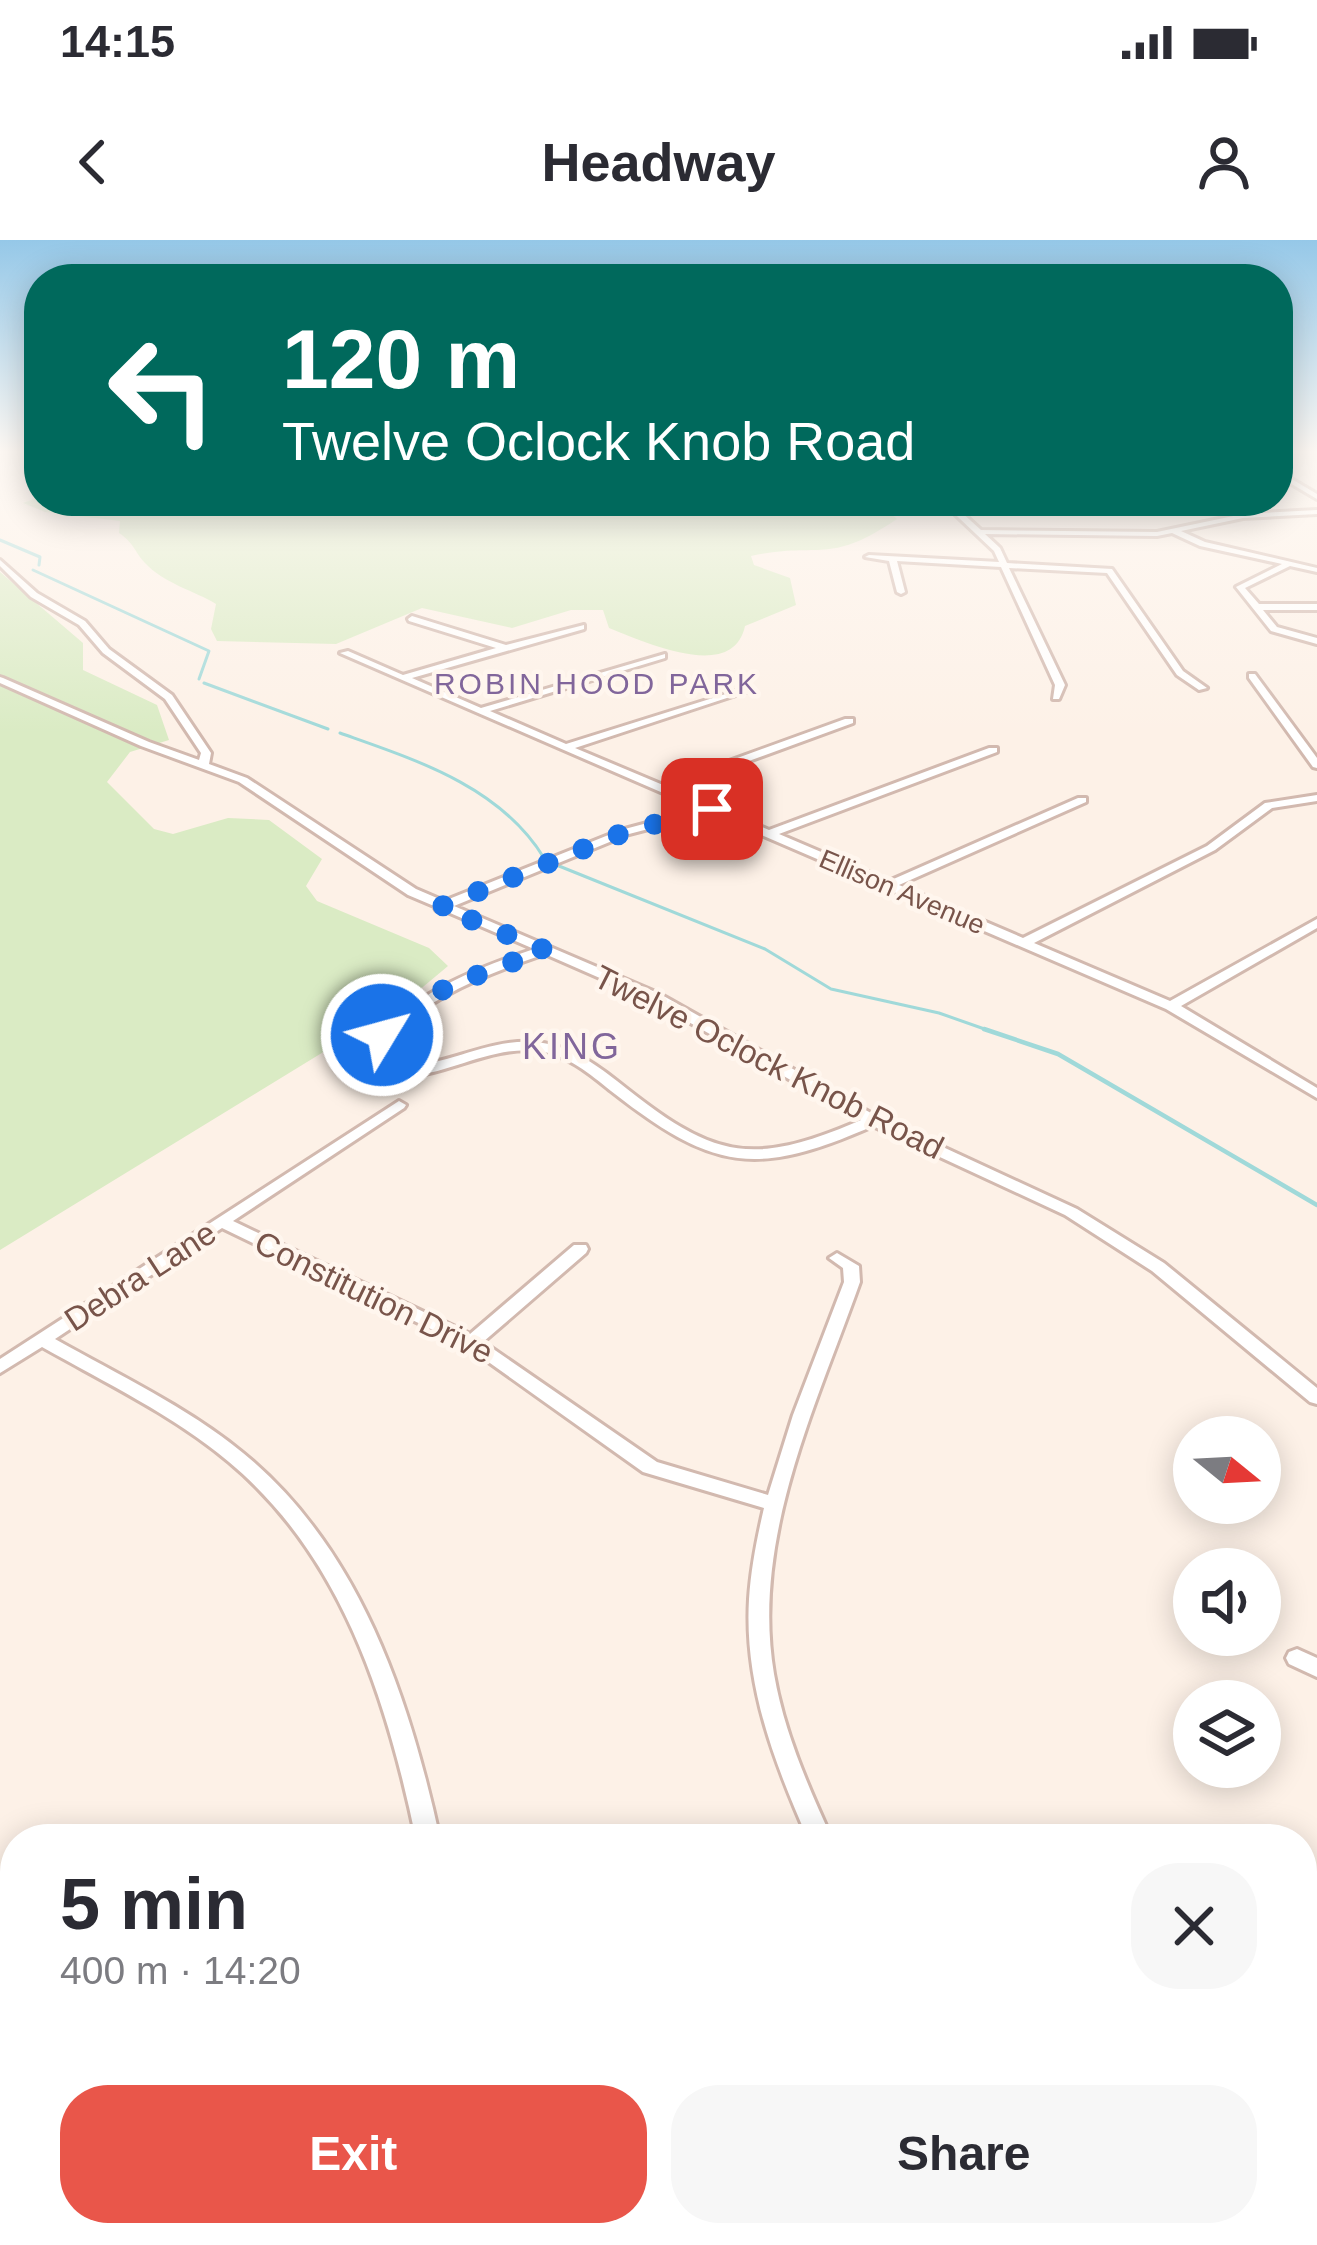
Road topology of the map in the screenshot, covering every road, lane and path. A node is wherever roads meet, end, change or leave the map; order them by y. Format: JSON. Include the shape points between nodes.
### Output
{"nodes":[{"id":1,"x":992,"y":547,"type":"edge"},
{"id":2,"x":1214,"y":547,"type":"edge"},
{"id":3,"x":869,"y":557,"type":"dead end"},
{"id":4,"x":893,"y":559,"type":"junction"},
{"id":5,"x":0,"y":562,"type":"edge"},
{"id":6,"x":1003,"y":563,"type":"junction"},
{"id":7,"x":1289,"y":564,"type":"junction"},
{"id":8,"x":1317,"y":570,"type":"edge"},
{"id":9,"x":902,"y":592,"type":"dead end"},
{"id":10,"x":1256,"y":607,"type":"junction"},
{"id":11,"x":1317,"y":608,"type":"edge"},
{"id":12,"x":412,"y":619,"type":"dead end"},
{"id":13,"x":581,"y":628,"type":"dead end"},
{"id":14,"x":1317,"y":641,"type":"edge"},
{"id":15,"x":506,"y":648,"type":"junction"},
{"id":16,"x":345,"y":653,"type":"dead end"},
{"id":17,"x":662,"y":656,"type":"dead end"},
{"id":18,"x":1252,"y":676,"type":"dead end"},
{"id":19,"x":404,"y":678,"type":"junction"},
{"id":20,"x":0,"y":680,"type":"edge"},
{"id":21,"x":745,"y":688,"type":"dead end"},
{"id":22,"x":1202,"y":688,"type":"dead end"},
{"id":23,"x":1056,"y":697,"type":"dead end"},
{"id":24,"x":481,"y":711,"type":"junction"},
{"id":25,"x":849,"y":721,"type":"dead end"},
{"id":26,"x":567,"y":747,"type":"junction"},
{"id":27,"x":994,"y":749,"type":"dead end"},
{"id":28,"x":204,"y":764,"type":"junction"},
{"id":29,"x":1317,"y":765,"type":"edge"},
{"id":30,"x":662,"y":789,"type":"junction"},
{"id":31,"x":1317,"y":798,"type":"edge"},
{"id":32,"x":1082,"y":800,"type":"dead end"},
{"id":33,"x":712,"y":809,"type":"junction"},
{"id":34,"x":769,"y":834,"type":"junction"},
{"id":35,"x":888,"y":886,"type":"junction"},
{"id":36,"x":440,"y":907,"type":"junction"},
{"id":37,"x":1317,"y":923,"type":"edge"},
{"id":38,"x":1022,"y":944,"type":"junction"},
{"id":39,"x":545,"y":950,"type":"junction"},
{"id":40,"x":1172,"y":1006,"type":"junction"},
{"id":41,"x":1317,"y":1094,"type":"edge"},
{"id":42,"x":399,"y":1105,"type":"dead end"},
{"id":43,"x":873,"y":1120,"type":"junction"},
{"id":44,"x":222,"y":1222,"type":"junction"},
{"id":45,"x":580,"y":1249,"type":"dead end"},
{"id":46,"x":837,"y":1258,"type":"dead end"},
{"id":47,"x":41,"y":1340,"type":"junction"},
{"id":48,"x":472,"y":1342,"type":"junction"},
{"id":49,"x":0,"y":1366,"type":"edge"},
{"id":50,"x":1317,"y":1398,"type":"edge"},
{"id":51,"x":776,"y":1504,"type":"junction"},
{"id":52,"x":424,"y":1824,"type":"edge"},
{"id":53,"x":814,"y":1824,"type":"edge"}],
"edges":[{"from":1,"to":6,"type":"street"},
{"from":2,"to":7,"type":"street"},
{"from":3,"to":4,"type":"street"},
{"from":4,"to":6,"type":"street"},
{"from":4,"to":9,"type":"street"},
{"from":5,"to":28,"type":"street","via":[[169,697],[206,753]]},
{"from":6,"to":22,"type":"street","via":[[1114,573],[1180,673]]},
{"from":6,"to":23,"type":"street","via":[[1060,685]]},
{"from":7,"to":8,"type":"street"},
{"from":7,"to":10,"type":"street","via":[[1244,581],[1240,587]]},
{"from":10,"to":11,"type":"street"},
{"from":10,"to":14,"type":"street","via":[[1274,629]]},
{"from":12,"to":15,"type":"street"},
{"from":13,"to":15,"type":"street"},
{"from":15,"to":19,"type":"street"},
{"from":16,"to":19,"type":"street","name":"Ellison Avenue"},
{"from":17,"to":24,"type":"street"},
{"from":18,"to":29,"type":"street"},
{"from":19,"to":24,"type":"street","name":"Ellison Avenue"},
{"from":20,"to":28,"type":"street","name":"Twelve Oclock Knob Road"},
{"from":21,"to":26,"type":"street"},
{"from":24,"to":26,"type":"street","name":"Ellison Avenue"},
{"from":25,"to":30,"type":"street"},
{"from":26,"to":30,"type":"street","name":"Ellison Avenue"},
{"from":27,"to":34,"type":"street"},
{"from":28,"to":36,"type":"street","name":"Twelve Oclock Knob Road","via":[[243,780]]},
{"from":30,"to":33,"type":"street","name":"Ellison Avenue"},
{"from":31,"to":38,"type":"street","via":[[1269,805],[1210,848]]},
{"from":32,"to":35,"type":"street"},
{"from":33,"to":34,"type":"street","name":"Ellison Avenue"},
{"from":33,"to":36,"type":"street","via":[[625,832]]},
{"from":34,"to":35,"type":"street","name":"Ellison Avenue"},
{"from":35,"to":38,"type":"street","name":"Ellison Avenue"},
{"from":36,"to":39,"type":"street","name":"Twelve Oclock Knob Road"},
{"from":37,"to":40,"type":"street"},
{"from":38,"to":40,"type":"street","name":"Ellison Avenue"},
{"from":39,"to":43,"type":"street","name":"Twelve Oclock Knob Road","via":[[679,1009]]},
{"from":39,"to":43,"type":"street","via":[[448,986],[382,1035],[363,1063],[391,1073],[494,1048],[546,1048],[577,1058],[677,1132],[746,1157],[789,1156]]},
{"from":40,"to":41,"type":"street","name":"Ellison Avenue"},
{"from":42,"to":44,"type":"street","name":"Debra Lane"},
{"from":43,"to":50,"type":"street","name":"Twelve Oclock Knob Road","via":[[1112,1236]]},
{"from":44,"to":47,"type":"street","name":"Debra Lane"},
{"from":44,"to":48,"type":"street","name":"Constitution Drive"},
{"from":45,"to":48,"type":"street"},
{"from":46,"to":51,"type":"street","via":[[851,1266],[852,1282]]},
{"from":47,"to":49,"type":"street","name":"Debra Lane"},
{"from":47,"to":52,"type":"street","via":[[215,1441],[292,1513],[384,1677]]},
{"from":48,"to":51,"type":"street","name":"Constitution Drive","via":[[631,1458],[686,1482]]},
{"from":51,"to":53,"type":"street","via":[[762,1562],[760,1648],[779,1738]]}]}
